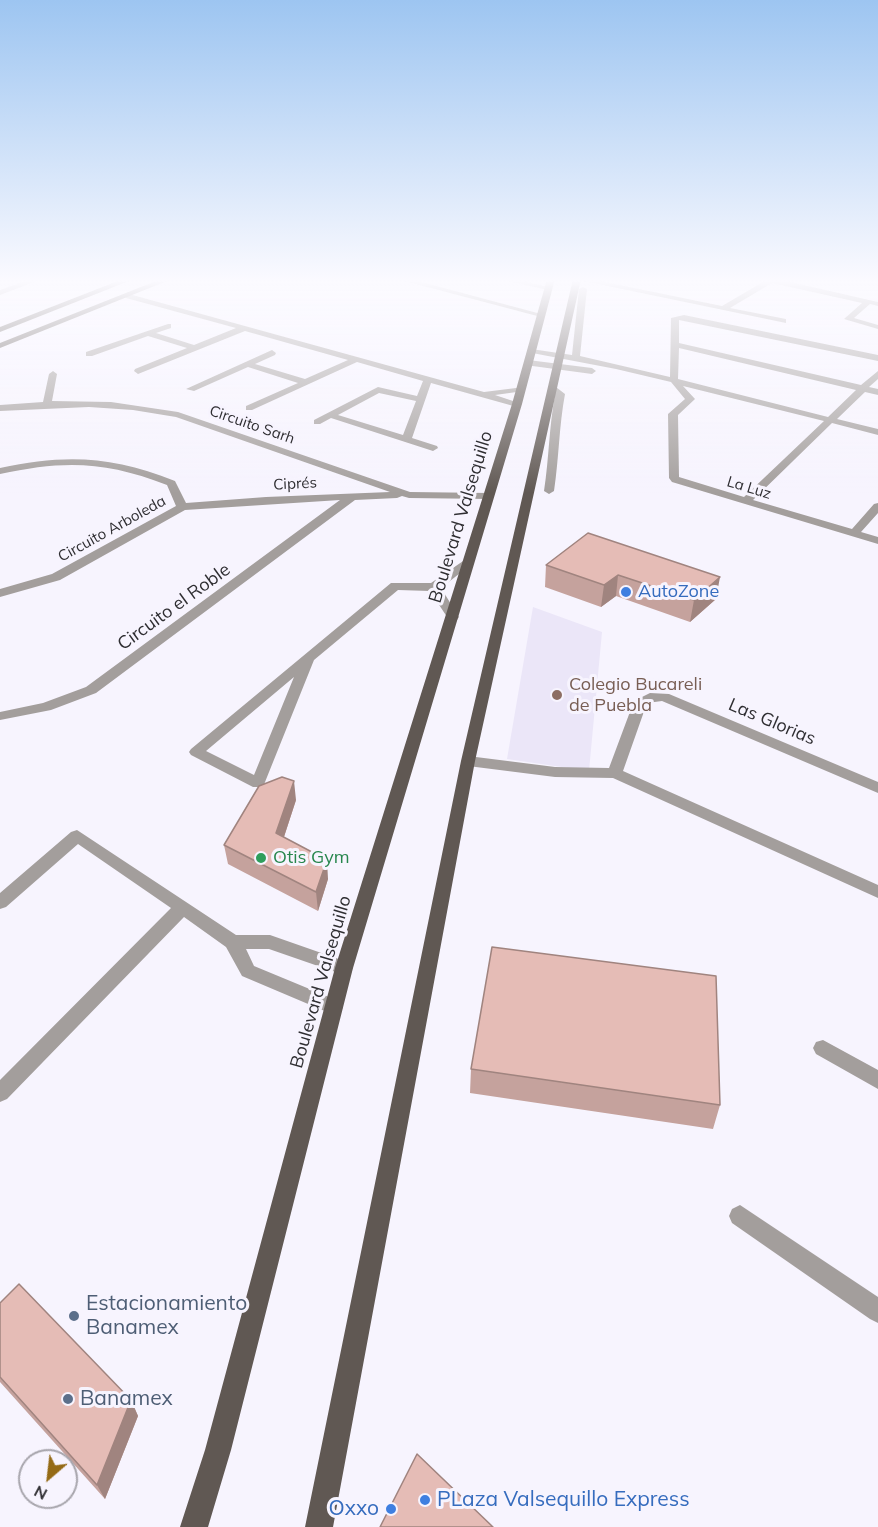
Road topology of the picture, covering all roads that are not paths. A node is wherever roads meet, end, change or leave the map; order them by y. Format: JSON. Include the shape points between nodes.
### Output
{"nodes":[{"id":1,"x":99,"y":350,"type":"edge"},
{"id":2,"x":188,"y":350,"type":"edge"},
{"id":3,"x":325,"y":350,"type":"edge"},
{"id":4,"x":531,"y":350,"type":"edge"},
{"id":5,"x":566,"y":350,"type":"edge"},
{"id":6,"x":675,"y":350,"type":"edge"},
{"id":7,"x":698,"y":350,"type":"edge"},
{"id":8,"x":840,"y":350,"type":"edge"},
{"id":9,"x":273,"y":353,"type":"dead end"},
{"id":10,"x":89,"y":354,"type":"dead end"},
{"id":11,"x":529,"y":358,"type":"junction"},
{"id":12,"x":878,"y":358,"type":"edge"},
{"id":13,"x":357,"y":359,"type":"junction"},
{"id":14,"x":564,"y":360,"type":"junction"},
{"id":15,"x":247,"y":364,"type":"junction"},
{"id":16,"x":138,"y":371,"type":"dead end"},
{"id":17,"x":53,"y":374,"type":"dead end"},
{"id":18,"x":878,"y":374,"type":"edge"},
{"id":19,"x":428,"y":379,"type":"junction"},
{"id":20,"x":674,"y":381,"type":"junction"},
{"id":21,"x":305,"y":382,"type":"junction"},
{"id":22,"x":191,"y":388,"type":"dead end"},
{"id":23,"x":707,"y":389,"type":"junction"},
{"id":24,"x":865,"y":389,"type":"junction"},
{"id":25,"x":684,"y":391,"type":"junction"},
{"id":26,"x":878,"y":392,"type":"edge"},
{"id":27,"x":479,"y":393,"type":"junction"},
{"id":28,"x":519,"y":397,"type":"junction"},
{"id":29,"x":420,"y":399,"type":"junction"},
{"id":30,"x":47,"y":403,"type":"junction"},
{"id":31,"x":0,"y":408,"type":"edge"},
{"id":32,"x":249,"y":408,"type":"dead end"},
{"id":33,"x":330,"y":415,"type":"junction"},
{"id":34,"x":829,"y":420,"type":"junction"},
{"id":35,"x":317,"y":422,"type":"dead end"},
{"id":36,"x":548,"y":427,"type":"junction"},
{"id":37,"x":878,"y":432,"type":"edge"},
{"id":38,"x":406,"y":440,"type":"junction"},
{"id":39,"x":433,"y":448,"type":"dead end"},
{"id":40,"x":0,"y":471,"type":"edge"},
{"id":41,"x":549,"y":490,"type":"dead end"},
{"id":42,"x":409,"y":495,"type":"junction"},
{"id":43,"x":353,"y":496,"type":"junction"},
{"id":44,"x":489,"y":496,"type":"junction"},
{"id":45,"x":745,"y":502,"type":"junction"},
{"id":46,"x":878,"y":506,"type":"edge"},
{"id":47,"x":183,"y":507,"type":"junction"},
{"id":48,"x":854,"y":534,"type":"junction"},
{"id":49,"x":878,"y":541,"type":"edge"},
{"id":50,"x":469,"y":561,"type":"junction"},
{"id":51,"x":434,"y":587,"type":"junction"},
{"id":52,"x":0,"y":593,"type":"edge"},
{"id":53,"x":453,"y":617,"type":"junction"},
{"id":54,"x":308,"y":659,"type":"junction"},
{"id":55,"x":0,"y":716,"type":"edge"},
{"id":56,"x":468,"y":761,"type":"junction"},
{"id":57,"x":615,"y":773,"type":"junction"},
{"id":58,"x":878,"y":788,"type":"edge"},
{"id":59,"x":878,"y":892,"type":"edge"},
{"id":60,"x":0,"y":903,"type":"edge"},
{"id":61,"x":183,"y":908,"type":"junction"},
{"id":62,"x":233,"y":942,"type":"junction"},
{"id":63,"x":344,"y":968,"type":"junction"},
{"id":64,"x":333,"y":1007,"type":"junction"},
{"id":65,"x":824,"y":1048,"type":"dead end"},
{"id":66,"x":878,"y":1080,"type":"edge"},
{"id":67,"x":0,"y":1093,"type":"edge"},
{"id":68,"x":740,"y":1216,"type":"dead end"},
{"id":69,"x":878,"y":1311,"type":"edge"},
{"id":70,"x":194,"y":1527,"type":"edge"},
{"id":71,"x":319,"y":1527,"type":"edge"}],
"edges":[{"from":1,"to":10,"type":"street"},
{"from":2,"to":16,"type":"street"},
{"from":3,"to":13,"type":"street"},
{"from":4,"to":11,"type":"main road","name":"Boulevard Valsequillo"},
{"from":5,"to":14,"type":"main road"},
{"from":6,"to":20,"type":"street"},
{"from":7,"to":24,"type":"street"},
{"from":8,"to":12,"type":"street"},
{"from":9,"to":15,"type":"street"},
{"from":11,"to":14,"type":"street"},
{"from":11,"to":28,"type":"main road","name":"Boulevard Valsequillo"},
{"from":13,"to":19,"type":"street"},
{"from":13,"to":21,"type":"street"},
{"from":14,"to":20,"type":"street"},
{"from":14,"to":25,"type":"street","via":[[579,368]]},
{"from":14,"to":36,"type":"main road","via":[[552,387]]},
{"from":15,"to":21,"type":"street"},
{"from":15,"to":22,"type":"street"},
{"from":17,"to":30,"type":"street"},
{"from":18,"to":24,"type":"street"},
{"from":19,"to":27,"type":"street"},
{"from":19,"to":29,"type":"street"},
{"from":20,"to":23,"type":"street"},
{"from":20,"to":25,"type":"street"},
{"from":21,"to":32,"type":"street"},
{"from":23,"to":25,"type":"street"},
{"from":23,"to":34,"type":"street"},
{"from":24,"to":26,"type":"street"},
{"from":24,"to":34,"type":"street"},
{"from":25,"to":45,"type":"street","name":"La Luz","via":[[690,399],[673,414],[674,478]]},
{"from":27,"to":28,"type":"street"},
{"from":27,"to":28,"type":"street"},
{"from":28,"to":44,"type":"main road","name":"Boulevard Valsequillo"},
{"from":29,"to":33,"type":"street","via":[[378,390]]},
{"from":29,"to":38,"type":"street"},
{"from":30,"to":31,"type":"street","name":"Circuito Sarh"},
{"from":30,"to":42,"type":"street","name":"Circuito Sarh","via":[[138,406],[178,415]]},
{"from":33,"to":35,"type":"street"},
{"from":33,"to":38,"type":"street"},
{"from":34,"to":37,"type":"street"},
{"from":34,"to":45,"type":"street"},
{"from":36,"to":41,"type":"street","via":[[555,451]]},
{"from":36,"to":56,"type":"main road"},
{"from":38,"to":39,"type":"street"},
{"from":40,"to":47,"type":"street","name":"Circuito Arboleda","via":[[27,465],[82,462],[131,468],[171,483]]},
{"from":42,"to":43,"type":"street","name":"Ciprés"},
{"from":42,"to":44,"type":"street","name":"Circuito Sarh"},
{"from":43,"to":47,"type":"street","name":"Ciprés"},
{"from":43,"to":55,"type":"street","name":"Circuito el Roble","via":[[91,690],[46,707]]},
{"from":44,"to":50,"type":"main road","name":"Boulevard Valsequillo"},
{"from":45,"to":48,"type":"street","name":"La Luz"},
{"from":46,"to":48,"type":"street"},
{"from":47,"to":52,"type":"street","name":"Circuito Arboleda","via":[[56,577]]},
{"from":48,"to":49,"type":"street","name":"La Luz"},
{"from":50,"to":51,"type":"street"},
{"from":50,"to":53,"type":"main road","name":"Boulevard Valsequillo"},
{"from":51,"to":53,"type":"street"},
{"from":51,"to":54,"type":"street","via":[[395,586]]},
{"from":53,"to":63,"type":"main road","name":"Boulevard Valsequillo"},
{"from":54,"to":54,"type":"street","via":[[239,716],[196,752],[258,783]]},
{"from":56,"to":57,"type":"street","via":[[555,772]]},
{"from":56,"to":71,"type":"main road"},
{"from":57,"to":58,"type":"street","name":"Las Glorias","via":[[641,701],[650,697],[664,698]]},
{"from":57,"to":59,"type":"street"},
{"from":60,"to":61,"type":"street","via":[[77,836]]},
{"from":61,"to":62,"type":"street"},
{"from":61,"to":67,"type":"street"},
{"from":62,"to":63,"type":"street","via":[[270,942]]},
{"from":62,"to":64,"type":"street","via":[[248,971]]},
{"from":63,"to":64,"type":"main road","name":"Boulevard Valsequillo"},
{"from":64,"to":70,"type":"main road","name":"Boulevard Valsequillo","via":[[221,1439]]},
{"from":65,"to":66,"type":"street"},
{"from":68,"to":69,"type":"street"}]}
